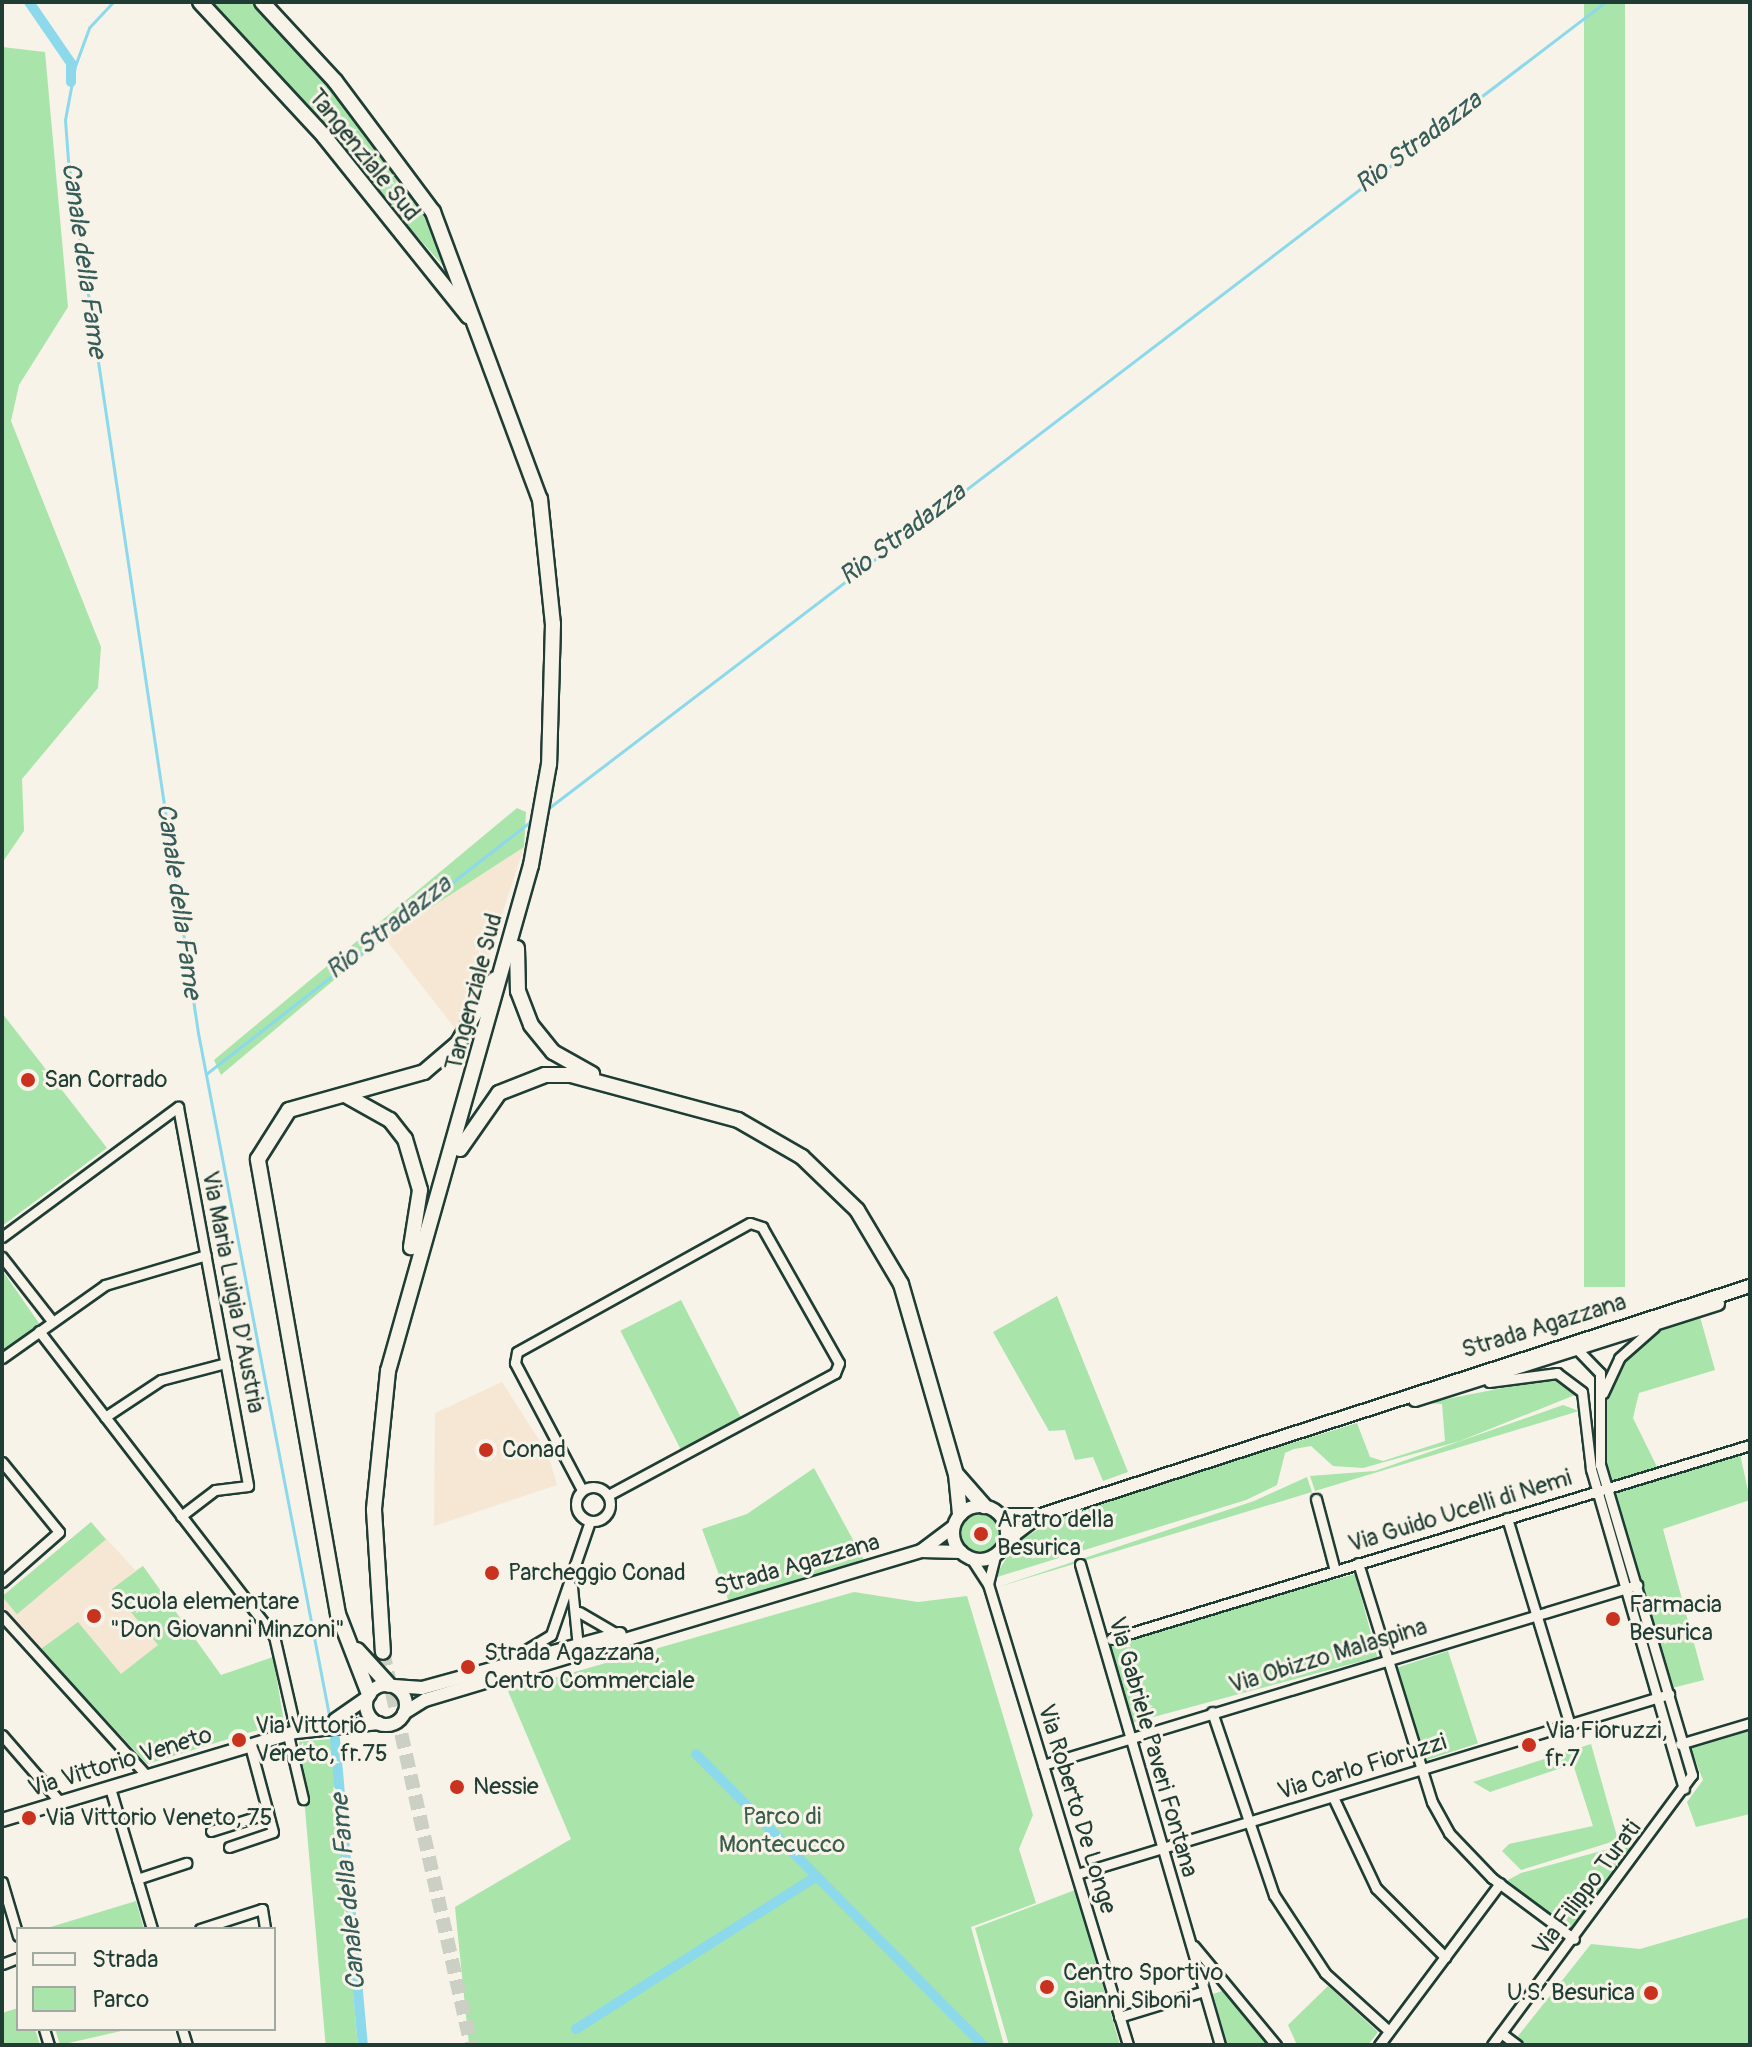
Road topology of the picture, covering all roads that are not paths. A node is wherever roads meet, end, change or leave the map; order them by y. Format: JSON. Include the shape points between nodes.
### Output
{"nodes":[{"id":1,"x":200,"y":2,"type":"edge"},
{"id":2,"x":262,"y":2,"type":"edge"},
{"id":3,"x":485,"y":344,"type":"junction"},
{"id":4,"x":525,"y":889,"type":"junction"},
{"id":5,"x":514,"y":931,"type":"junction"},
{"id":6,"x":599,"y":1078,"type":"junction"},
{"id":7,"x":345,"y":1095,"type":"junction"},
{"id":8,"x":427,"y":1226,"type":"junction"},
{"id":9,"x":2,"y":1237,"type":"edge"},
{"id":10,"x":206,"y":1255,"type":"junction"},
{"id":11,"x":2,"y":1257,"type":"edge"},
{"id":12,"x":1750,"y":1286,"type":"edge"},
{"id":13,"x":1750,"y":1293,"type":"edge"},
{"id":14,"x":1675,"y":1317,"type":"junction"},
{"id":15,"x":52,"y":1321,"type":"junction"},
{"id":16,"x":39,"y":1331,"type":"junction"},
{"id":17,"x":396,"y":1337,"type":"junction"},
{"id":18,"x":1578,"y":1349,"type":"junction"},
{"id":19,"x":2,"y":1358,"type":"edge"},
{"id":20,"x":226,"y":1363,"type":"junction"},
{"id":21,"x":1492,"y":1366,"type":"junction"},
{"id":22,"x":1469,"y":1385,"type":"junction"},
{"id":23,"x":1600,"y":1403,"type":"junction"},
{"id":24,"x":1354,"y":1416,"type":"junction"},
{"id":25,"x":105,"y":1417,"type":"junction"},
{"id":26,"x":1750,"y":1447,"type":"edge"},
{"id":27,"x":2,"y":1462,"type":"edge"},
{"id":28,"x":956,"y":1474,"type":"junction"},
{"id":29,"x":1609,"y":1488,"type":"junction"},
{"id":30,"x":582,"y":1490,"type":"junction"},
{"id":31,"x":1597,"y":1490,"type":"junction"},
{"id":32,"x":608,"y":1495,"type":"junction"},
{"id":33,"x":1316,"y":1499,"type":"dead end"},
{"id":34,"x":984,"y":1506,"type":"junction"},
{"id":35,"x":1001,"y":1515,"type":"junction"},
{"id":36,"x":1041,"y":1515,"type":"junction"},
{"id":37,"x":181,"y":1516,"type":"junction"},
{"id":38,"x":1507,"y":1518,"type":"junction"},
{"id":39,"x":590,"y":1521,"type":"junction"},
{"id":40,"x":957,"y":1521,"type":"junction"},
{"id":41,"x":1006,"y":1541,"type":"junction"},
{"id":42,"x":921,"y":1551,"type":"junction"},
{"id":43,"x":966,"y":1555,"type":"junction"},
{"id":44,"x":995,"y":1556,"type":"junction"},
{"id":45,"x":1358,"y":1563,"type":"junction"},
{"id":46,"x":1080,"y":1564,"type":"dead end"},
{"id":47,"x":1335,"y":1571,"type":"junction"},
{"id":48,"x":573,"y":1572,"type":"junction"},
{"id":49,"x":2,"y":1582,"type":"edge"},
{"id":50,"x":988,"y":1584,"type":"junction"},
{"id":51,"x":1637,"y":1585,"type":"junction"},
{"id":52,"x":1625,"y":1589,"type":"junction"},
{"id":53,"x":574,"y":1606,"type":"junction"},
{"id":54,"x":1537,"y":1615,"type":"junction"},
{"id":55,"x":2,"y":1616,"type":"edge"},
{"id":56,"x":685,"y":1620,"type":"junction"},
{"id":57,"x":620,"y":1634,"type":"junction"},
{"id":58,"x":1111,"y":1639,"type":"dead end"},
{"id":59,"x":349,"y":1641,"type":"junction"},
{"id":60,"x":579,"y":1644,"type":"junction"},
{"id":61,"x":383,"y":1652,"type":"tunnel mouth"},
{"id":62,"x":1387,"y":1660,"type":"junction"},
{"id":63,"x":500,"y":1666,"type":"junction"},
{"id":64,"x":490,"y":1681,"type":"junction"},
{"id":65,"x":391,"y":1686,"type":"junction"},
{"id":66,"x":1669,"y":1694,"type":"junction"},
{"id":67,"x":368,"y":1696,"type":"junction"},
{"id":68,"x":1658,"y":1698,"type":"junction"},
{"id":69,"x":1212,"y":1712,"type":"junction"},
{"id":70,"x":404,"y":1713,"type":"junction"},
{"id":71,"x":345,"y":1719,"type":"junction"},
{"id":72,"x":379,"y":1723,"type":"junction"},
{"id":73,"x":1750,"y":1723,"type":"edge"},
{"id":74,"x":1570,"y":1725,"type":"junction"},
{"id":75,"x":292,"y":1734,"type":"junction"},
{"id":76,"x":2,"y":1735,"type":"edge"},
{"id":77,"x":1130,"y":1738,"type":"junction"},
{"id":78,"x":1684,"y":1743,"type":"junction"},
{"id":79,"x":250,"y":1746,"type":"junction"},
{"id":80,"x":1673,"y":1746,"type":"junction"},
{"id":81,"x":1043,"y":1765,"type":"junction"},
{"id":82,"x":1422,"y":1770,"type":"junction"},
{"id":83,"x":148,"y":1777,"type":"junction"},
{"id":84,"x":110,"y":1788,"type":"junction"},
{"id":85,"x":1684,"y":1793,"type":"junction"},
{"id":86,"x":1333,"y":1797,"type":"junction"},
{"id":87,"x":303,"y":1799,"type":"dead end"},
{"id":88,"x":60,"y":1802,"type":"junction"},
{"id":89,"x":268,"y":1813,"type":"junction"},
{"id":90,"x":2,"y":1820,"type":"edge"},
{"id":91,"x":1247,"y":1822,"type":"junction"},
{"id":92,"x":211,"y":1831,"type":"dead end"},
{"id":93,"x":229,"y":1847,"type":"dead end"},
{"id":94,"x":1162,"y":1848,"type":"junction"},
{"id":95,"x":186,"y":1863,"type":"dead end"},
{"id":96,"x":1077,"y":1874,"type":"junction"},
{"id":97,"x":137,"y":1879,"type":"junction"},
{"id":98,"x":2,"y":1882,"type":"edge"},
{"id":99,"x":1500,"y":1883,"type":"junction"},
{"id":100,"x":151,"y":1927,"type":"edge"},
{"id":101,"x":206,"y":1927,"type":"edge"},
{"id":102,"x":265,"y":1927,"type":"edge"},
{"id":103,"x":16,"y":1929,"type":"edge"},
{"id":104,"x":1574,"y":1939,"type":"junction"},
{"id":105,"x":1189,"y":1940,"type":"junction"},
{"id":106,"x":1445,"y":1957,"type":"junction"},
{"id":107,"x":1204,"y":1991,"type":"junction"},
{"id":108,"x":1119,"y":2017,"type":"junction"},
{"id":109,"x":1389,"y":2031,"type":"junction"},
{"id":110,"x":1501,"y":2033,"type":"junction"},
{"id":111,"x":1128,"y":2045,"type":"edge"},
{"id":112,"x":1220,"y":2045,"type":"edge"},
{"id":113,"x":1276,"y":2045,"type":"edge"},
{"id":114,"x":1379,"y":2045,"type":"edge"},
{"id":115,"x":1492,"y":2045,"type":"edge"},
{"id":116,"x":1517,"y":2045,"type":"edge"}],
"edges":[{"from":1,"to":3,"type":"main road","name":"Tangenziale Sud","via":[[324,136],[459,300]]},
{"from":2,"to":3,"type":"main road","name":"Tangenziale Sud","via":[[414,180]]},
{"from":3,"to":4,"type":"main road","name":"Tangenziale Sud","via":[[540,499],[553,624],[549,764]]},
{"from":4,"to":5,"type":"main road","name":"Tangenziale Sud"},
{"from":4,"to":6,"type":"main road","via":[[516,973],[522,1008],[553,1052]]},
{"from":5,"to":7,"type":"main road","via":[[483,1003],[448,1053],[410,1080]]},
{"from":5,"to":8,"type":"main road","name":"Tangenziale Sud"},
{"from":6,"to":8,"type":"main road","via":[[545,1075],[499,1093],[464,1138]]},
{"from":6,"to":28,"type":"main road","via":[[777,1139],[857,1210],[901,1284]]},
{"from":7,"to":17,"type":"main road","via":[[390,1120],[405,1139],[420,1190]]},
{"from":7,"to":59,"type":"main road","via":[[289,1110],[258,1159],[332,1585]]},
{"from":8,"to":17,"type":"main road","name":"Tangenziale Sud"},
{"from":9,"to":10,"type":"street","name":"Via Maria Luigia D'Austria","via":[[178,1107]]},
{"from":10,"to":15,"type":"street","via":[[105,1285]]},
{"from":10,"to":20,"type":"street","name":"Via Maria Luigia D'Austria"},
{"from":11,"to":15,"type":"street"},
{"from":12,"to":21,"type":"main road","name":"Strada Agazzana"},
{"from":13,"to":14,"type":"main road","name":"Strada Agazzana"},
{"from":14,"to":18,"type":"main road","name":"Strada Agazzana"},
{"from":14,"to":23,"type":"street","via":[[1632,1342]]},
{"from":15,"to":16,"type":"street"},
{"from":16,"to":19,"type":"street"},
{"from":16,"to":25,"type":"street"},
{"from":17,"to":61,"type":"main road","name":"Tangenziale Sud","via":[[374,1510]]},
{"from":18,"to":21,"type":"street"},
{"from":18,"to":22,"type":"main road","name":"Strada Agazzana"},
{"from":18,"to":23,"type":"street","via":[[1600,1373]]},
{"from":20,"to":25,"type":"street","via":[[161,1380]]},
{"from":20,"to":37,"type":"street","name":"Via Maria Luigia D'Austria","via":[[248,1486],[215,1490]]},
{"from":21,"to":24,"type":"main road","name":"Strada Agazzana"},
{"from":22,"to":24,"type":"main road","name":"Strada Agazzana"},
{"from":22,"to":31,"type":"street","name":"Strada Agazzana","via":[[1539,1371],[1569,1378],[1582,1392]]},
{"from":23,"to":29,"type":"street","via":[[1597,1443]]},
{"from":24,"to":36,"type":"main road","name":"Strada Agazzana"},
{"from":25,"to":37,"type":"street"},
{"from":26,"to":29,"type":"street","name":"Via Guido Ucelli di Nemi"},
{"from":27,"to":49,"type":"street","via":[[59,1532]]},
{"from":28,"to":34,"type":"main road"},
{"from":28,"to":40,"type":"main road"},
{"from":29,"to":31,"type":"street","name":"Via Guido Ucelli di Nemi"},
{"from":29,"to":51,"type":"street"},
{"from":30,"to":32,"type":"street","via":[[599,1487]]},
{"from":30,"to":32,"type":"street","via":[[515,1363],[517,1352],[750,1223],[762,1227],[839,1363],[835,1373]]},
{"from":30,"to":39,"type":"street","via":[[576,1509]]},
{"from":31,"to":38,"type":"street","name":"Via Guido Ucelli di Nemi"},
{"from":31,"to":52,"type":"street"},
{"from":32,"to":39,"type":"street","via":[[609,1511]]},
{"from":33,"to":47,"type":"street","name":"Via Guido Ucelli di Nemi"},
{"from":34,"to":35,"type":"main road"},
{"from":34,"to":40,"type":"main road"},
{"from":35,"to":36,"type":"main road","name":"Strada Agazzana"},
{"from":35,"to":41,"type":"main road"},
{"from":36,"to":41,"type":"main road"},
{"from":37,"to":75,"type":"street","via":[[274,1636]]},
{"from":38,"to":45,"type":"street","name":"Via Guido Ucelli di Nemi"},
{"from":38,"to":54,"type":"street"},
{"from":39,"to":48,"type":"street"},
{"from":40,"to":42,"type":"main road"},
{"from":40,"to":43,"type":"main road"},
{"from":41,"to":44,"type":"main road"},
{"from":42,"to":43,"type":"main road"},
{"from":42,"to":56,"type":"main road","name":"Strada Agazzana"},
{"from":43,"to":44,"type":"main road"},
{"from":43,"to":50,"type":"street"},
{"from":44,"to":50,"type":"street"},
{"from":45,"to":47,"type":"street","name":"Via Guido Ucelli di Nemi"},
{"from":45,"to":62,"type":"street"},
{"from":46,"to":77,"type":"street","name":"Via Gabriele Paveri Fontana"},
{"from":47,"to":58,"type":"street","name":"Via Guido Ucelli di Nemi"},
{"from":48,"to":53,"type":"street"},
{"from":48,"to":63,"type":"street","via":[[551,1635]]},
{"from":50,"to":81,"type":"street","name":"Via Roberto De Longe"},
{"from":51,"to":52,"type":"street","name":"Via Obizzo Malaspina"},
{"from":51,"to":66,"type":"street"},
{"from":52,"to":54,"type":"street","name":"Via Obizzo Malaspina"},
{"from":52,"to":68,"type":"street"},
{"from":53,"to":57,"type":"street","via":[[597,1627]]},
{"from":53,"to":60,"type":"street"},
{"from":54,"to":62,"type":"street","name":"Via Obizzo Malaspina"},
{"from":54,"to":74,"type":"street"},
{"from":55,"to":83,"type":"street"},
{"from":56,"to":57,"type":"main road"},
{"from":56,"to":64,"type":"main road"},
{"from":57,"to":60,"type":"main road"},
{"from":59,"to":65,"type":"main road"},
{"from":59,"to":67,"type":"main road"},
{"from":60,"to":63,"type":"main road"},
{"from":60,"to":64,"type":"street"},
{"from":62,"to":69,"type":"street","name":"Via Obizzo Malaspina"},
{"from":62,"to":82,"type":"street"},
{"from":63,"to":65,"type":"main road","via":[[422,1688]]},
{"from":64,"to":70,"type":"main road"},
{"from":65,"to":67,"type":"main road"},
{"from":65,"to":70,"type":"main road","via":[[406,1700]]},
{"from":66,"to":68,"type":"street","name":"Via Carlo Fioruzzi"},
{"from":66,"to":78,"type":"street"},
{"from":67,"to":71,"type":"main road"},
{"from":67,"to":72,"type":"main road","via":[[369,1715]]},
{"from":68,"to":74,"type":"street","name":"Via Carlo Fioruzzi"},
{"from":68,"to":80,"type":"street"},
{"from":69,"to":77,"type":"street","name":"Via Obizzo Malaspina"},
{"from":69,"to":91,"type":"street"},
{"from":70,"to":72,"type":"main road"},
{"from":71,"to":72,"type":"main road"},
{"from":71,"to":75,"type":"main road","name":"Via Vittorio Veneto"},
{"from":73,"to":78,"type":"street"},
{"from":74,"to":82,"type":"street","name":"Via Carlo Fioruzzi"},
{"from":75,"to":79,"type":"main road","name":"Via Vittorio Veneto"},
{"from":75,"to":87,"type":"street"},
{"from":76,"to":88,"type":"street"},
{"from":77,"to":81,"type":"street","name":"Via Obizzo Malaspina"},
{"from":77,"to":94,"type":"street","name":"Via Gabriele Paveri Fontana"},
{"from":78,"to":80,"type":"street"},
{"from":78,"to":85,"type":"street","via":[[1692,1775]]},
{"from":79,"to":83,"type":"main road","name":"Via Vittorio Veneto"},
{"from":79,"to":89,"type":"street","name":"Via Vittorio Veneto"},
{"from":80,"to":85,"type":"street"},
{"from":81,"to":96,"type":"street","name":"Via Roberto De Longe"},
{"from":82,"to":86,"type":"street","name":"Via Carlo Fioruzzi"},
{"from":82,"to":99,"type":"street","via":[[1449,1833]]},
{"from":83,"to":84,"type":"main road","name":"Via Vittorio Veneto"},
{"from":84,"to":88,"type":"main road","name":"Via Vittorio Veneto"},
{"from":84,"to":97,"type":"street"},
{"from":85,"to":104,"type":"street","name":"Via Filippo Turati"},
{"from":86,"to":91,"type":"street","name":"Via Carlo Fioruzzi"},
{"from":86,"to":106,"type":"street","via":[[1376,1888]]},
{"from":88,"to":90,"type":"main road","name":"Via Vittorio Veneto"},
{"from":89,"to":92,"type":"street"},
{"from":89,"to":93,"type":"street","via":[[273,1832]]},
{"from":91,"to":94,"type":"street","name":"Via Carlo Fioruzzi"},
{"from":91,"to":109,"type":"street","via":[[1295,1932],[1325,1973]]},
{"from":94,"to":96,"type":"street","name":"Via Carlo Fioruzzi"},
{"from":94,"to":105,"type":"street","name":"Via Gabriele Paveri Fontana"},
{"from":95,"to":97,"type":"street"},
{"from":96,"to":108,"type":"street","name":"Via Roberto De Longe"},
{"from":97,"to":100,"type":"street"},
{"from":98,"to":103,"type":"street"},
{"from":99,"to":104,"type":"street"},
{"from":99,"to":106,"type":"street"},
{"from":101,"to":102,"type":"street","via":[[262,1909]]},
{"from":104,"to":110,"type":"street","name":"Via Filippo Turati"},
{"from":105,"to":107,"type":"street","name":"Via Gabriele Paveri Fontana"},
{"from":105,"to":113,"type":"street","name":"Via Gabriele Paveri Fontana"},
{"from":106,"to":109,"type":"street"},
{"from":107,"to":108,"type":"street"},
{"from":107,"to":112,"type":"street","name":"Via Gabriele Paveri Fontana"},
{"from":108,"to":111,"type":"street","name":"Via Roberto De Longe"},
{"from":109,"to":114,"type":"street"},
{"from":110,"to":115,"type":"street","name":"Via Filippo Turati"},
{"from":110,"to":116,"type":"street"}]}
